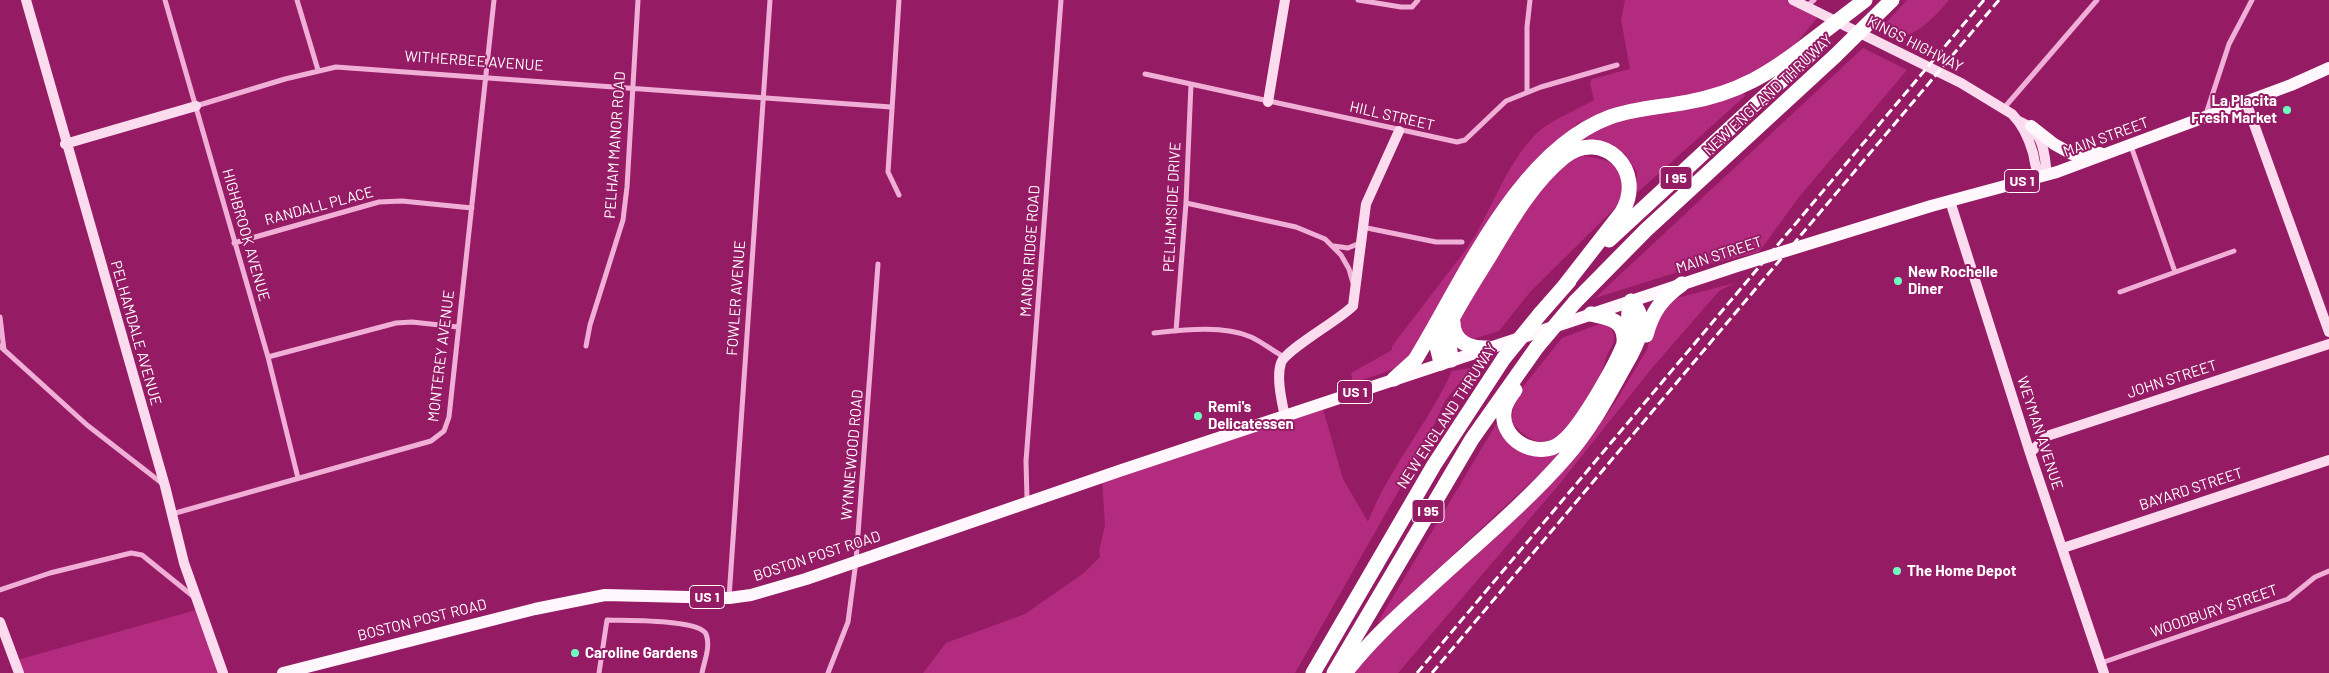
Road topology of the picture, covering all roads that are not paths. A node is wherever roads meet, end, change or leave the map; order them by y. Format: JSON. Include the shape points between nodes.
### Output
{"nodes":[{"id":1,"x":26,"y":0,"type":"edge"},
{"id":2,"x":165,"y":0,"type":"edge"},
{"id":3,"x":298,"y":0,"type":"edge"},
{"id":4,"x":494,"y":0,"type":"edge"},
{"id":5,"x":638,"y":0,"type":"edge"},
{"id":6,"x":770,"y":0,"type":"edge"},
{"id":7,"x":899,"y":0,"type":"edge"},
{"id":8,"x":1061,"y":0,"type":"edge"},
{"id":9,"x":1285,"y":0,"type":"edge"},
{"id":10,"x":1358,"y":0,"type":"edge"},
{"id":11,"x":1418,"y":0,"type":"edge"},
{"id":12,"x":1530,"y":0,"type":"edge"},
{"id":13,"x":1793,"y":0,"type":"edge"},
{"id":14,"x":1865,"y":0,"type":"edge"},
{"id":15,"x":1892,"y":0,"type":"edge"},
{"id":16,"x":2097,"y":0,"type":"edge"},
{"id":17,"x":2252,"y":0,"type":"edge"},
{"id":18,"x":1810,"y":3,"type":"edge"},
{"id":19,"x":1813,"y":45,"type":"junction"},
{"id":20,"x":1617,"y":65,"type":"dead end"},
{"id":21,"x":2329,"y":68,"type":"edge"},
{"id":22,"x":318,"y":70,"type":"junction"},
{"id":23,"x":1145,"y":74,"type":"dead end"},
{"id":24,"x":485,"y":76,"type":"junction"},
{"id":25,"x":1191,"y":84,"type":"junction"},
{"id":26,"x":632,"y":87,"type":"junction"},
{"id":27,"x":1527,"y":92,"type":"junction"},
{"id":28,"x":763,"y":98,"type":"junction"},
{"id":29,"x":1268,"y":102,"type":"junction"},
{"id":30,"x":2246,"y":102,"type":"junction"},
{"id":31,"x":196,"y":106,"type":"junction"},
{"id":32,"x":892,"y":107,"type":"junction"},
{"id":33,"x":2004,"y":108,"type":"junction"},
{"id":34,"x":2206,"y":117,"type":"junction"},
{"id":35,"x":2019,"y":121,"type":"junction"},
{"id":36,"x":2031,"y":126,"type":"junction"},
{"id":37,"x":1399,"y":131,"type":"junction"},
{"id":38,"x":65,"y":144,"type":"junction"},
{"id":39,"x":2131,"y":146,"type":"junction"},
{"id":40,"x":2112,"y":152,"type":"junction"},
{"id":41,"x":2040,"y":176,"type":"junction"},
{"id":42,"x":899,"y":195,"type":"dead end"},
{"id":43,"x":1950,"y":201,"type":"junction"},
{"id":44,"x":1186,"y":203,"type":"junction"},
{"id":45,"x":472,"y":208,"type":"junction"},
{"id":46,"x":1361,"y":227,"type":"junction"},
{"id":47,"x":1462,"y":242,"type":"dead end"},
{"id":48,"x":234,"y":243,"type":"junction"},
{"id":49,"x":1360,"y":243,"type":"junction"},
{"id":50,"x":1334,"y":246,"type":"junction"},
{"id":51,"x":2234,"y":251,"type":"dead end"},
{"id":52,"x":878,"y":264,"type":"dead end"},
{"id":53,"x":2175,"y":272,"type":"junction"},
{"id":54,"x":1682,"y":284,"type":"junction"},
{"id":55,"x":1562,"y":289,"type":"junction"},
{"id":56,"x":2120,"y":292,"type":"dead end"},
{"id":57,"x":1356,"y":293,"type":"junction"},
{"id":58,"x":1631,"y":301,"type":"junction"},
{"id":59,"x":1456,"y":310,"type":"junction"},
{"id":60,"x":1591,"y":314,"type":"junction"},
{"id":61,"x":1440,"y":316,"type":"junction"},
{"id":62,"x":0,"y":318,"type":"edge"},
{"id":63,"x":458,"y":327,"type":"junction"},
{"id":64,"x":1176,"y":331,"type":"junction"},
{"id":65,"x":2329,"y":332,"type":"edge"},
{"id":66,"x":1154,"y":333,"type":"dead end"},
{"id":67,"x":2329,"y":344,"type":"edge"},
{"id":68,"x":586,"y":346,"type":"dead end"},
{"id":69,"x":2,"y":348,"type":"edge"},
{"id":70,"x":1488,"y":348,"type":"junction"},
{"id":71,"x":1622,"y":349,"type":"junction"},
{"id":72,"x":1534,"y":351,"type":"junction"},
{"id":73,"x":268,"y":357,"type":"junction"},
{"id":74,"x":1284,"y":357,"type":"junction"},
{"id":75,"x":1446,"y":362,"type":"junction"},
{"id":76,"x":1394,"y":379,"type":"junction"},
{"id":77,"x":1611,"y":392,"type":"junction"},
{"id":78,"x":1285,"y":417,"type":"junction"},
{"id":79,"x":2030,"y":453,"type":"junction"},
{"id":80,"x":2329,"y":460,"type":"edge"},
{"id":81,"x":1119,"y":472,"type":"joint"},
{"id":82,"x":298,"y":478,"type":"junction"},
{"id":83,"x":165,"y":486,"type":"junction"},
{"id":84,"x":1030,"y":503,"type":"junction"},
{"id":85,"x":172,"y":514,"type":"junction"},
{"id":86,"x":2063,"y":548,"type":"junction"},
{"id":87,"x":856,"y":561,"type":"junction"},
{"id":88,"x":2329,"y":571,"type":"edge"},
{"id":89,"x":0,"y":590,"type":"edge"},
{"id":90,"x":196,"y":598,"type":"junction"},
{"id":91,"x":729,"y":598,"type":"junction"},
{"id":92,"x":0,"y":622,"type":"edge"},
{"id":93,"x":4,"y":643,"type":"edge"},
{"id":94,"x":2102,"y":668,"type":"edge"},
{"id":95,"x":19,"y":673,"type":"edge"},
{"id":96,"x":223,"y":673,"type":"edge"},
{"id":97,"x":283,"y":673,"type":"edge"},
{"id":98,"x":599,"y":673,"type":"edge"},
{"id":99,"x":702,"y":673,"type":"edge"},
{"id":100,"x":828,"y":673,"type":"edge"},
{"id":101,"x":1313,"y":673,"type":"edge"},
{"id":102,"x":1334,"y":673,"type":"edge"},
{"id":103,"x":1346,"y":673,"type":"edge"}],
"edges":[{"from":1,"to":38,"type":"street","name":"PELHAMDALE AVENUE"},
{"from":2,"to":31,"type":"street","name":"HIGHBROOK AVENUE"},
{"from":3,"to":22,"type":"street"},
{"from":4,"to":24,"type":"street","name":"MONTEREY AVENUE"},
{"from":5,"to":26,"type":"street","name":"PELHAM MANOR ROAD"},
{"from":6,"to":28,"type":"street","name":"FOWLER AVENUE"},
{"from":7,"to":32,"type":"street"},
{"from":8,"to":84,"type":"street","name":"MANOR RIDGE ROAD","via":[[1026,461],[1027,500]]},
{"from":9,"to":29,"type":"street"},
{"from":10,"to":11,"type":"street","via":[[1401,7],[1412,7]]},
{"from":12,"to":27,"type":"street"},
{"from":13,"to":18,"type":"street","name":"KINGS HIGHWAY"},
{"from":14,"to":19,"type":"highway","bridge":true},
{"from":15,"to":72,"type":"highway","name":"NEW ENGLAND THRUWAY","number":"I 95","bridge":true,"via":[[1646,230],[1575,302]]},
{"from":16,"to":33,"type":"street"},
{"from":17,"to":34,"type":"street","via":[[2229,44]]},
{"from":18,"to":33,"type":"street","name":"KINGS HIGHWAY"},
{"from":19,"to":55,"type":"highway","name":"NEW ENGLAND THRUWAY","number":"I 95"},
{"from":19,"to":61,"type":"highway","via":[[1743,87],[1703,99],[1622,113],[1571,138],[1533,174],[1508,205]]},
{"from":20,"to":27,"type":"street","name":"HILL STREET"},
{"from":21,"to":30,"type":"main road","name":"MAIN STREET","number":"US 1"},
{"from":22,"to":24,"type":"street","name":"WITHERBEE AVENUE","via":[[336,67]]},
{"from":22,"to":31,"type":"street","name":"WITHERBEE AVENUE"},
{"from":23,"to":25,"type":"street","name":"HILL STREET"},
{"from":24,"to":26,"type":"street","name":"WITHERBEE AVENUE"},
{"from":24,"to":45,"type":"street","name":"MONTEREY AVENUE"},
{"from":25,"to":29,"type":"street","name":"HILL STREET"},
{"from":25,"to":44,"type":"street","name":"PELHAMSIDE DRIVE"},
{"from":26,"to":28,"type":"street","name":"WITHERBEE AVENUE"},
{"from":26,"to":68,"type":"street","name":"PELHAM MANOR ROAD","via":[[623,220]]},
{"from":27,"to":37,"type":"street","name":"HILL STREET","via":[[1493,111],[1465,140],[1445,141]]},
{"from":28,"to":32,"type":"street","name":"WITHERBEE AVENUE"},
{"from":28,"to":91,"type":"street","name":"FOWLER AVENUE"},
{"from":29,"to":37,"type":"street","name":"HILL STREET"},
{"from":30,"to":34,"type":"main road","name":"MAIN STREET","number":"US 1"},
{"from":30,"to":65,"type":"street"},
{"from":31,"to":38,"type":"street","name":"WITHERBEE AVENUE"},
{"from":31,"to":48,"type":"street","name":"HIGHBROOK AVENUE"},
{"from":32,"to":42,"type":"street","via":[[888,172]]},
{"from":33,"to":35,"type":"street","name":"KINGS HIGHWAY"},
{"from":34,"to":39,"type":"main road","name":"MAIN STREET","number":"US 1"},
{"from":35,"to":36,"type":"street","name":"KINGS HIGHWAY"},
{"from":35,"to":41,"type":"street","name":"KINGS HIGHWAY","via":[[2030,142]]},
{"from":36,"to":40,"type":"main road","via":[[2072,154]]},
{"from":36,"to":41,"type":"street","via":[[2041,138],[2045,155],[2046,167]]},
{"from":37,"to":46,"type":"street","via":[[1369,198]]},
{"from":38,"to":83,"type":"street","name":"PELHAMDALE AVENUE"},
{"from":39,"to":40,"type":"main road","name":"MAIN STREET","number":"US 1"},
{"from":39,"to":53,"type":"street"},
{"from":40,"to":41,"type":"main road","name":"MAIN STREET","number":"US 1"},
{"from":41,"to":43,"type":"main road","name":"MAIN STREET","number":"US 1"},
{"from":43,"to":54,"type":"main road","name":"MAIN STREET","number":"US 1"},
{"from":43,"to":79,"type":"street","name":"WEYMAN AVENUE"},
{"from":44,"to":50,"type":"street","via":[[1296,228]]},
{"from":44,"to":64,"type":"street","name":"PELHAMSIDE DRIVE"},
{"from":45,"to":48,"type":"street","name":"RANDALL PLACE","via":[[379,202]]},
{"from":45,"to":63,"type":"street","name":"MONTEREY AVENUE"},
{"from":46,"to":47,"type":"street","via":[[1436,242]]},
{"from":46,"to":49,"type":"street"},
{"from":48,"to":73,"type":"street","name":"HIGHBROOK AVENUE"},
{"from":49,"to":50,"type":"street","via":[[1348,248]]},
{"from":49,"to":57,"type":"street"},
{"from":50,"to":57,"type":"street","via":[[1350,269]]},
{"from":51,"to":53,"type":"street"},
{"from":52,"to":87,"type":"street","name":"WYNNEWOOD ROAD"},
{"from":53,"to":56,"type":"street"},
{"from":54,"to":58,"type":"main road","name":"MAIN STREET","number":"US 1"},
{"from":54,"to":77,"type":"highway","via":[[1656,309],[1641,347]]},
{"from":55,"to":59,"type":"highway","via":[[1622,212],[1629,198],[1630,184],[1625,167],[1614,155],[1600,148],[1588,147],[1571,152],[1541,181],[1507,226]]},
{"from":55,"to":101,"type":"highway","name":"NEW ENGLAND THRUWAY","number":"I 95","bridge":true,"via":[[1504,358],[1434,465]]},
{"from":57,"to":74,"type":"street","via":[[1352,306],[1343,316]]},
{"from":58,"to":60,"type":"main road","name":"MAIN STREET","number":"US 1"},
{"from":58,"to":71,"type":"highway","via":[[1628,334]]},
{"from":58,"to":77,"type":"highway","via":[[1640,312],[1641,331]]},
{"from":59,"to":70,"type":"highway","via":[[1453,326],[1458,339],[1468,346]]},
{"from":59,"to":75,"type":"highway","via":[[1448,333]]},
{"from":60,"to":70,"type":"main road","name":"MAIN STREET","number":"US 1"},
{"from":60,"to":71,"type":"highway","via":[[1610,318],[1619,324],[1624,335]]},
{"from":61,"to":75,"type":"highway","via":[[1435,334]]},
{"from":61,"to":76,"type":"highway","via":[[1415,360]]},
{"from":62,"to":69,"type":"street"},
{"from":63,"to":73,"type":"street","via":[[396,323]]},
{"from":63,"to":82,"type":"street","name":"MONTEREY AVENUE","via":[[449,417],[444,431],[431,441]]},
{"from":64,"to":66,"type":"street"},
{"from":64,"to":74,"type":"street","via":[[1237,333],[1251,337]]},
{"from":67,"to":79,"type":"street","name":"JOHN STREET","via":[[2047,436]]},
{"from":69,"to":83,"type":"street","via":[[87,425]]},
{"from":70,"to":75,"type":"main road","name":"MAIN STREET","number":"US 1"},
{"from":71,"to":72,"type":"highway","via":[[1569,436],[1556,446],[1540,451],[1520,444],[1509,432],[1505,420],[1505,407],[1523,378]]},
{"from":72,"to":102,"type":"highway","name":"NEW ENGLAND THRUWAY","number":"I 95","via":[[1472,439]]},
{"from":73,"to":82,"type":"street","name":"HIGHBROOK AVENUE"},
{"from":74,"to":78,"type":"street","via":[[1280,371]]},
{"from":75,"to":76,"type":"main road","name":"MAIN STREET","number":"US 1"},
{"from":76,"to":78,"type":"main road","name":"MAIN STREET","number":"US 1"},
{"from":77,"to":103,"type":"highway","via":[[1588,428],[1558,465],[1382,630]]},
{"from":78,"to":81,"type":"main road","name":"MAIN STREET","number":"US 1"},
{"from":79,"to":86,"type":"street","name":"WEYMAN AVENUE"},
{"from":80,"to":86,"type":"street","name":"BAYARD STREET"},
{"from":81,"to":84,"type":"main road","name":"BOSTON POST ROAD","number":"US 1"},
{"from":82,"to":85,"type":"street","name":"MONTEREY AVENUE"},
{"from":83,"to":85,"type":"street","name":"PELHAMDALE AVENUE"},
{"from":84,"to":87,"type":"main road","name":"BOSTON POST ROAD","number":"US 1"},
{"from":85,"to":90,"type":"street","name":"PELHAMDALE AVENUE"},
{"from":86,"to":94,"type":"street","name":"WEYMAN AVENUE"},
{"from":87,"to":91,"type":"main road","name":"BOSTON POST ROAD","number":"US 1","via":[[806,579]]},
{"from":87,"to":100,"type":"street","name":"WYNNEWOOD ROAD","via":[[848,622]]},
{"from":88,"to":94,"type":"street","name":"WOODBURY STREET","via":[[2315,577],[2288,599]]},
{"from":89,"to":90,"type":"street","via":[[50,573],[131,553],[142,556]]},
{"from":90,"to":96,"type":"street","name":"PELHAMDALE AVENUE"},
{"from":91,"to":97,"type":"main road","name":"BOSTON POST ROAD","number":"US 1","via":[[605,595],[535,608]]},
{"from":92,"to":93,"type":"street"},
{"from":93,"to":95,"type":"street"},
{"from":98,"to":99,"type":"street","via":[[607,620],[686,624],[701,628],[708,648]]}]}
